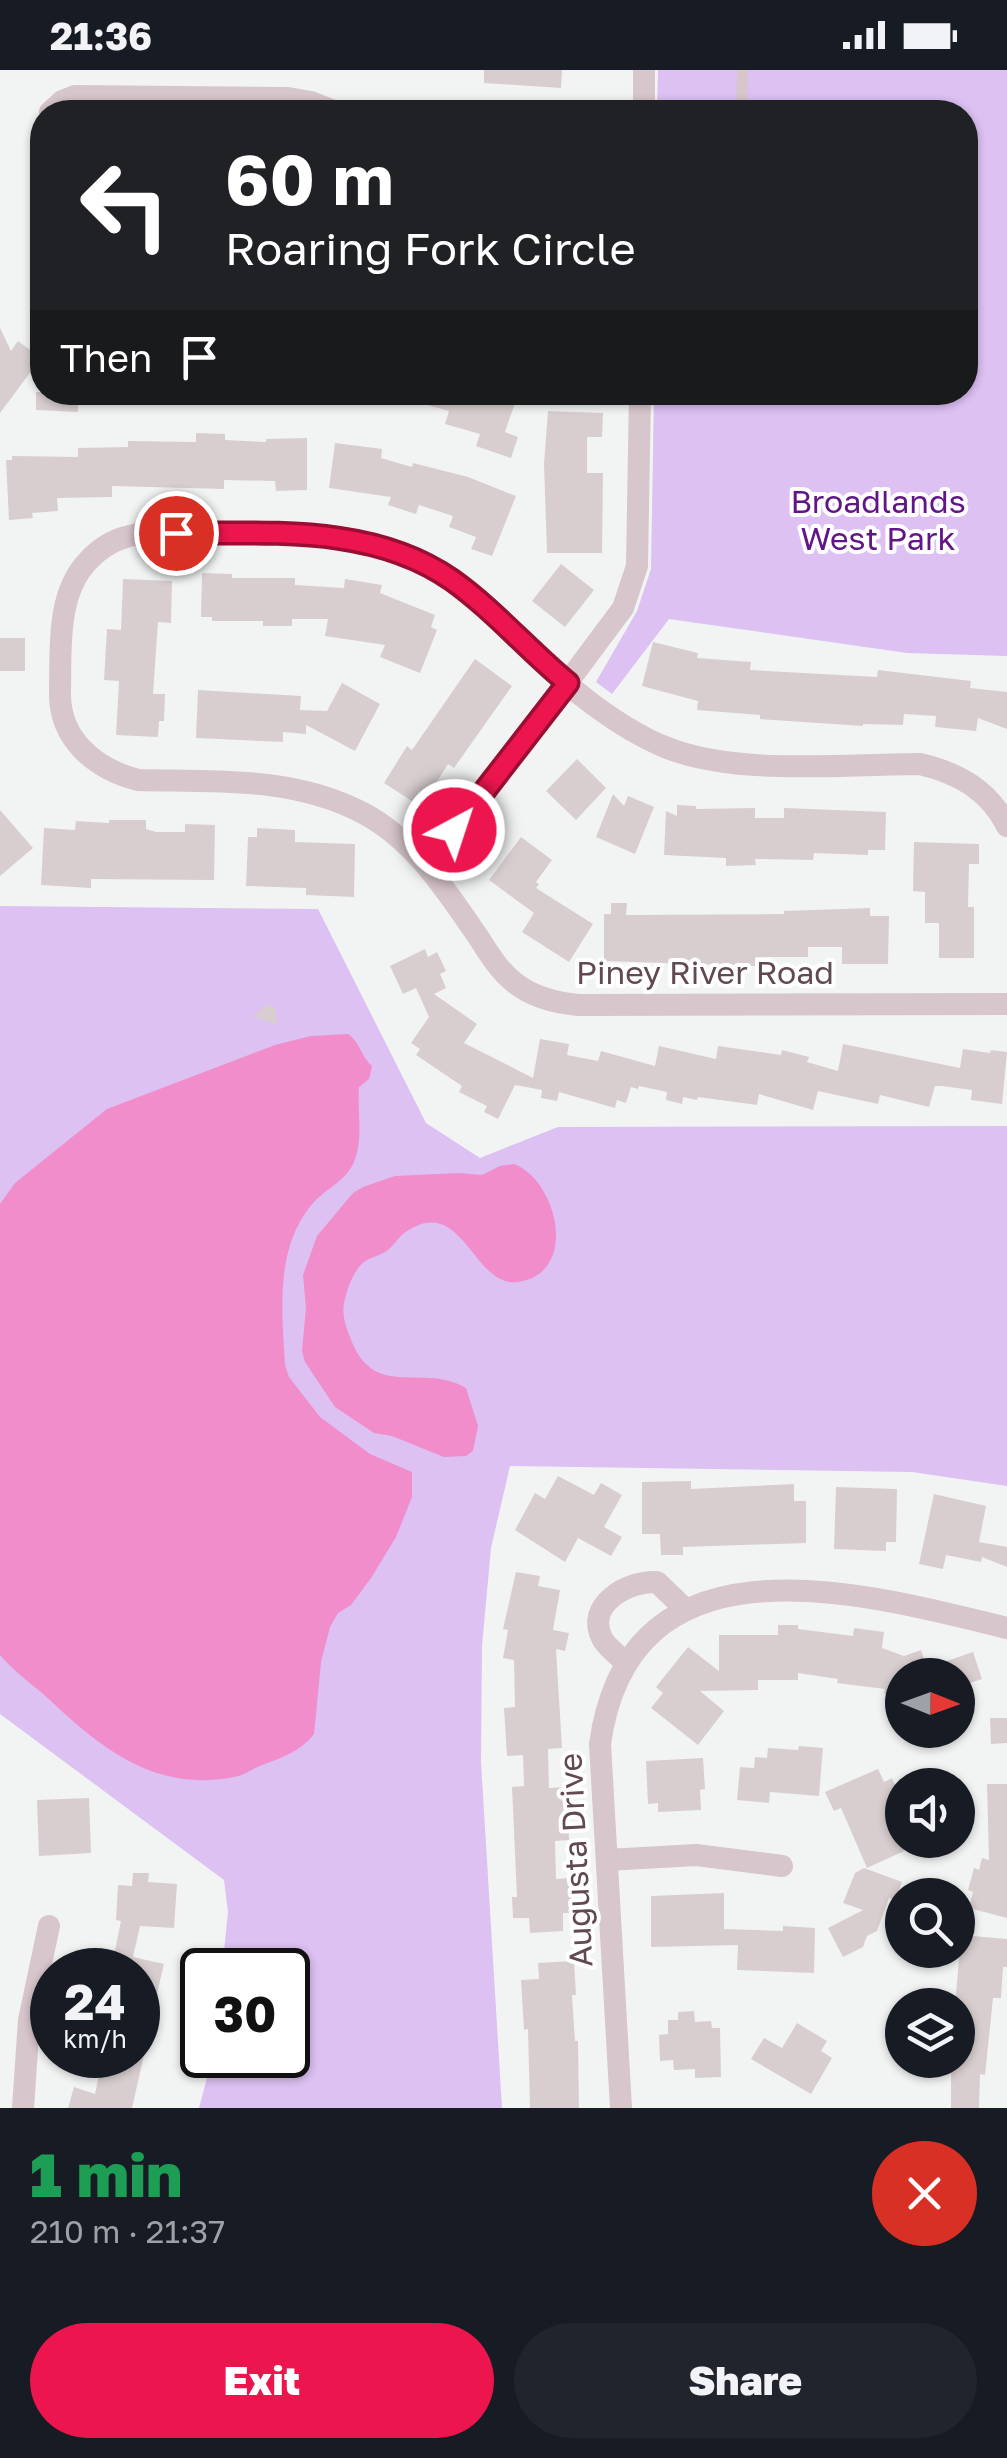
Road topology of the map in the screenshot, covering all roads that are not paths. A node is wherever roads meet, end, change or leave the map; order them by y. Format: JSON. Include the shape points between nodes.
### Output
{"nodes":[{"id":1,"x":743,"y":70,"type":"edge"},
{"id":2,"x":645,"y":73,"type":"edge"},
{"id":3,"x":65,"y":100,"type":"edge"},
{"id":4,"x":160,"y":100,"type":"edge"},
{"id":5,"x":644,"y":100,"type":"edge"},
{"id":6,"x":742,"y":100,"type":"edge"},
{"id":7,"x":640,"y":405,"type":"edge"},
{"id":8,"x":568,"y":683,"type":"junction"},
{"id":9,"x":1007,"y":826,"type":"edge"},
{"id":10,"x":422,"y":860,"type":"junction"},
{"id":11,"x":1007,"y":1004,"type":"edge"},
{"id":12,"x":685,"y":1609,"type":"junction"},
{"id":13,"x":1007,"y":1628,"type":"edge"},
{"id":14,"x":626,"y":1663,"type":"junction"},
{"id":15,"x":607,"y":1860,"type":"junction"},
{"id":16,"x":782,"y":1866,"type":"dead end"},
{"id":17,"x":49,"y":1926,"type":"dead end"},
{"id":18,"x":0,"y":2068,"type":"edge"},
{"id":19,"x":26,"y":2069,"type":"junction"},
{"id":20,"x":23,"y":2108,"type":"edge"},
{"id":21,"x":622,"y":2108,"type":"edge"}],
"edges":[{"from":1,"to":6,"type":"lane"},
{"from":2,"to":5,"type":"street"},
{"from":3,"to":4,"type":"street"},
{"from":7,"to":8,"type":"street","via":[[632,587]]},
{"from":8,"to":9,"type":"street","via":[[633,730],[697,758],[945,770],[995,796]]},
{"from":8,"to":10,"type":"street","via":[[482,796]]},
{"from":8,"to":10,"type":"street","name":"Piney River Road","via":[[449,578],[406,556],[345,538],[144,533],[69,566],[60,697],[73,757],[138,780],[270,784],[333,798],[376,821]]},
{"from":10,"to":11,"type":"street","name":"Piney River Road","via":[[501,970],[558,1003]]},
{"from":12,"to":13,"type":"street","name":"Augusta Drive","via":[[735,1593],[850,1593]]},
{"from":12,"to":14,"type":"street","name":"Augusta Drive"},
{"from":12,"to":14,"type":"street","via":[[657,1582],[616,1592],[606,1603],[600,1632]]},
{"from":14,"to":15,"type":"street","name":"Augusta Drive","via":[[605,1711],[600,1744]]},
{"from":15,"to":16,"type":"street","via":[[696,1855]]},
{"from":15,"to":21,"type":"street","name":"Augusta Drive"},
{"from":17,"to":19,"type":"street"},
{"from":18,"to":19,"type":"street"},
{"from":19,"to":20,"type":"street"}]}
